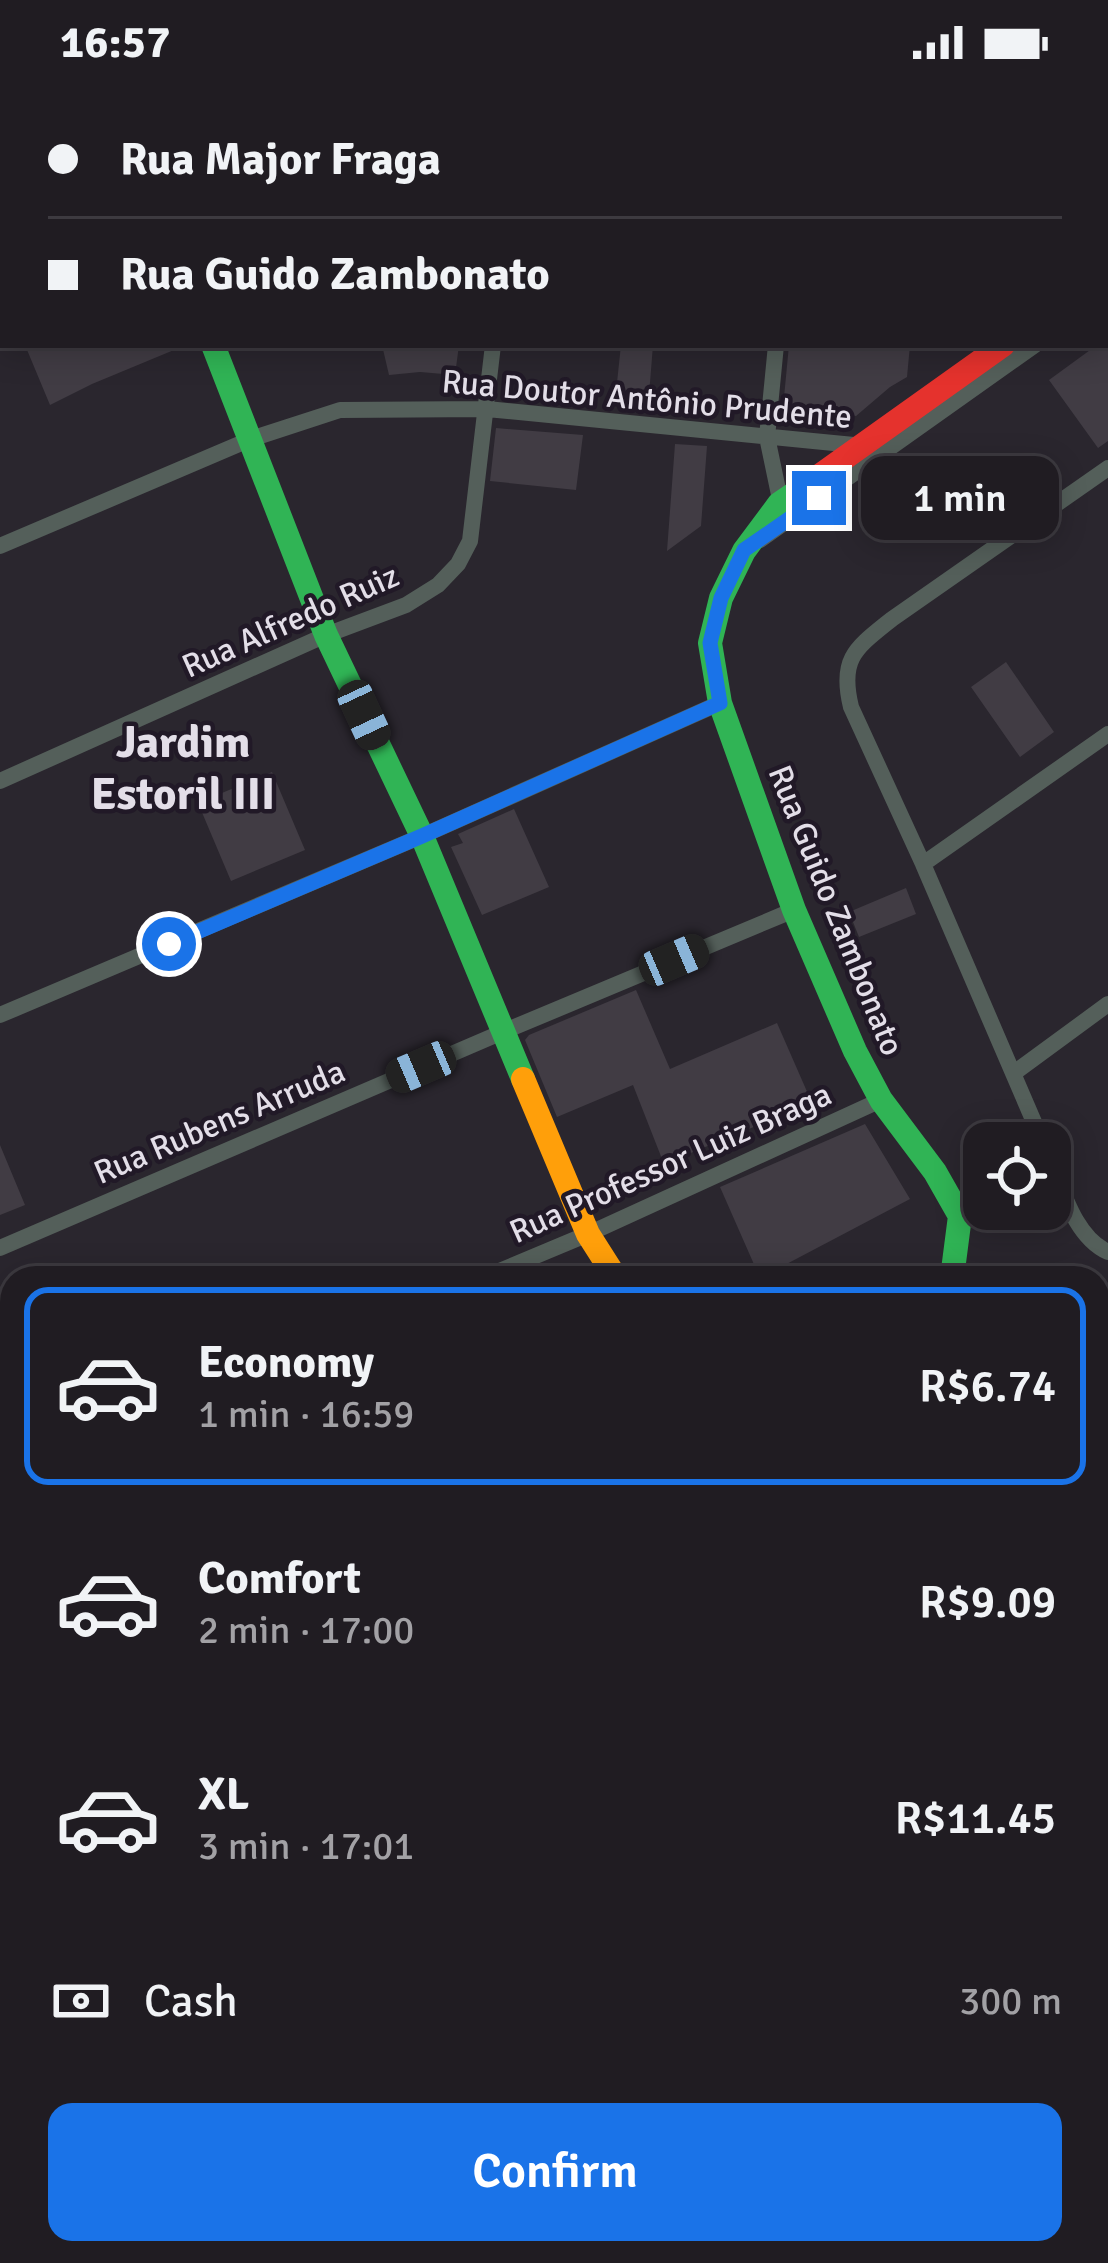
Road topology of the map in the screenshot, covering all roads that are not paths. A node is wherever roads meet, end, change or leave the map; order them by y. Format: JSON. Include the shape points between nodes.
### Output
{"nodes":[{"id":1,"x":214,"y":348,"type":"edge"},
{"id":2,"x":493,"y":348,"type":"edge"},
{"id":3,"x":776,"y":348,"type":"edge"},
{"id":4,"x":1000,"y":348,"type":"edge"},
{"id":5,"x":1030,"y":348,"type":"edge"},
{"id":6,"x":943,"y":398,"type":"junction"},
{"id":7,"x":487,"y":409,"type":"junction"},
{"id":8,"x":767,"y":436,"type":"junction"},
{"id":9,"x":251,"y":439,"type":"junction"},
{"id":10,"x":873,"y":449,"type":"junction"},
{"id":11,"x":1108,"y":468,"type":"edge"},
{"id":12,"x":783,"y":512,"type":"junction"},
{"id":13,"x":0,"y":546,"type":"edge"},
{"id":14,"x":326,"y":635,"type":"junction"},
{"id":15,"x":720,"y":703,"type":"junction"},
{"id":16,"x":1108,"y":734,"type":"edge"},
{"id":17,"x":0,"y":781,"type":"edge"},
{"id":18,"x":422,"y":836,"type":"junction"},
{"id":19,"x":923,"y":864,"type":"junction"},
{"id":20,"x":794,"y":910,"type":"junction"},
{"id":21,"x":1108,"y":1004,"type":"edge"},
{"id":22,"x":0,"y":1015,"type":"edge"},
{"id":23,"x":505,"y":1031,"type":"junction"},
{"id":24,"x":1013,"y":1073,"type":"junction"},
{"id":25,"x":881,"y":1100,"type":"junction"},
{"id":26,"x":1034,"y":1122,"type":"edge"},
{"id":27,"x":1071,"y":1209,"type":"edge"},
{"id":28,"x":588,"y":1234,"type":"junction"},
{"id":29,"x":0,"y":1248,"type":"edge"},
{"id":30,"x":1108,"y":1252,"type":"edge"},
{"id":31,"x":512,"y":1266,"type":"edge"},
{"id":32,"x":608,"y":1266,"type":"edge"},
{"id":33,"x":953,"y":1266,"type":"edge"}],
"edges":[{"from":1,"to":9,"type":"street"},
{"from":2,"to":7,"type":"street","name":"Rua Alfredo Ruiz"},
{"from":3,"to":8,"type":"street"},
{"from":4,"to":6,"type":"street","name":"Rua Guido Zambonato"},
{"from":5,"to":6,"type":"street","name":"Rua Guido Zambonato"},
{"from":6,"to":10,"type":"street","name":"Rua Guido Zambonato"},
{"from":7,"to":8,"type":"street","name":"Rua Doutor Antônio Prudente"},
{"from":7,"to":9,"type":"street","name":"Rua Doutor Antônio Prudente","via":[[340,410]]},
{"from":7,"to":14,"type":"street","name":"Rua Alfredo Ruiz","via":[[470,541],[458,564],[406,605]]},
{"from":8,"to":10,"type":"street","name":"Rua Doutor Antônio Prudente"},
{"from":8,"to":12,"type":"street"},
{"from":9,"to":13,"type":"street","name":"Rua Doutor Antônio Prudente"},
{"from":9,"to":14,"type":"street"},
{"from":10,"to":12,"type":"street","name":"Rua Guido Zambonato"},
{"from":11,"to":19,"type":"street","via":[[892,619],[849,661],[851,707]]},
{"from":12,"to":15,"type":"street","name":"Rua Guido Zambonato","via":[[744,550],[721,598],[710,643]]},
{"from":14,"to":17,"type":"street","name":"Rua Alfredo Ruiz"},
{"from":14,"to":18,"type":"street"},
{"from":15,"to":18,"type":"street"},
{"from":15,"to":20,"type":"street","name":"Rua Guido Zambonato"},
{"from":16,"to":19,"type":"street"},
{"from":18,"to":22,"type":"street"},
{"from":18,"to":23,"type":"street"},
{"from":19,"to":24,"type":"street"},
{"from":20,"to":23,"type":"street","name":"Rua Rubens Arruda"},
{"from":20,"to":25,"type":"street","name":"Rua Guido Zambonato"},
{"from":21,"to":24,"type":"street"},
{"from":23,"to":28,"type":"street"},
{"from":23,"to":29,"type":"street","name":"Rua Rubens Arruda"},
{"from":24,"to":26,"type":"street"},
{"from":25,"to":28,"type":"street","name":"Rua Professor Luiz Braga"},
{"from":25,"to":33,"type":"street","name":"Rua Guido Zambonato","via":[[959,1216]]},
{"from":27,"to":30,"type":"street"},
{"from":28,"to":31,"type":"street","name":"Rua Professor Luiz Braga"},
{"from":28,"to":32,"type":"street"}]}
